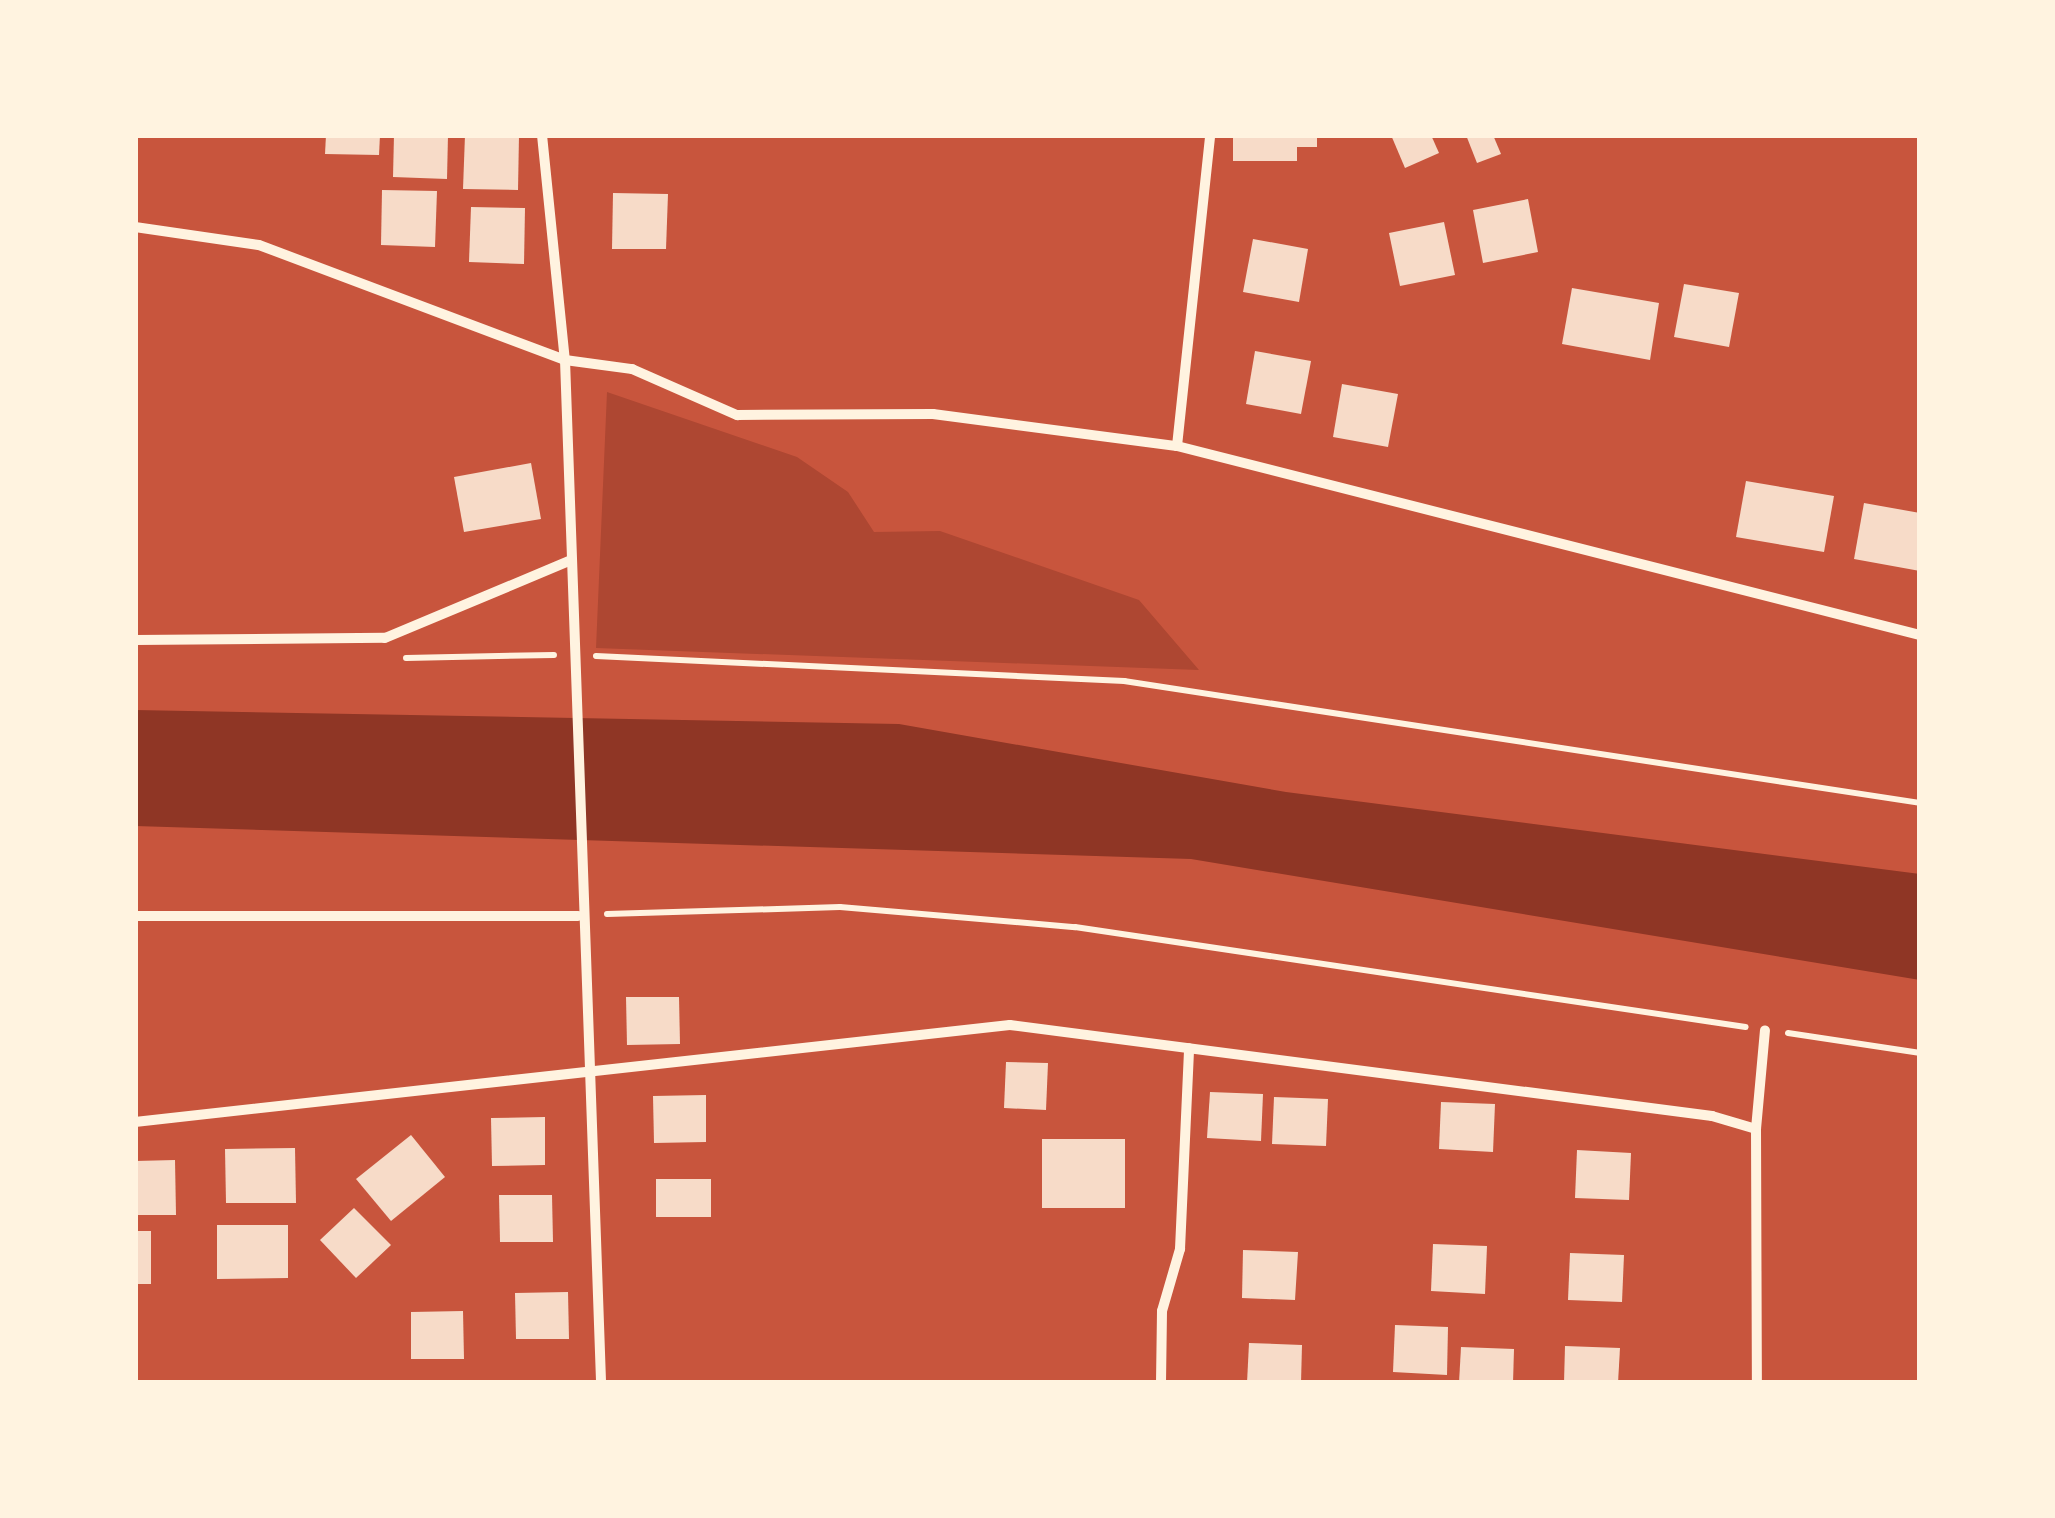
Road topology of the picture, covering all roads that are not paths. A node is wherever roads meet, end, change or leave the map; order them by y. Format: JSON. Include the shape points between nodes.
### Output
{"nodes":[{"id":1,"x":542,"y":135,"type":"edge"},
{"id":2,"x":1210,"y":135,"type":"edge"},
{"id":3,"x":135,"y":227,"type":"edge"},
{"id":4,"x":564,"y":360,"type":"junction"},
{"id":5,"x":1177,"y":446,"type":"junction"},
{"id":6,"x":569,"y":561,"type":"junction"},
{"id":7,"x":1920,"y":635,"type":"edge"},
{"id":8,"x":135,"y":640,"type":"edge"},
{"id":9,"x":135,"y":916,"type":"edge"},
{"id":10,"x":578,"y":916,"type":"junction"},
{"id":11,"x":1765,"y":1030,"type":"road end"},
{"id":12,"x":1189,"y":1048,"type":"junction"},
{"id":13,"x":586,"y":1069,"type":"junction"},
{"id":14,"x":135,"y":1122,"type":"edge"},
{"id":15,"x":1756,"y":1129,"type":"junction"},
{"id":16,"x":601,"y":1383,"type":"edge"},
{"id":17,"x":1161,"y":1383,"type":"edge"},
{"id":18,"x":1756,"y":1383,"type":"edge"}],
"edges":[{"from":1,"to":4,"type":"street"},
{"from":2,"to":5,"type":"street"},
{"from":3,"to":4,"type":"street","via":[[259,245]]},
{"from":4,"to":5,"type":"street","via":[[632,369],[737,415],[933,414]]},
{"from":4,"to":6,"type":"street"},
{"from":5,"to":7,"type":"street"},
{"from":6,"to":8,"type":"street","via":[[384,638]]},
{"from":6,"to":10,"type":"street"},
{"from":9,"to":10,"type":"street"},
{"from":10,"to":13,"type":"street"},
{"from":11,"to":15,"type":"street"},
{"from":12,"to":13,"type":"street","via":[[1010,1025]]},
{"from":12,"to":15,"type":"street","via":[[1712,1116]]},
{"from":12,"to":17,"type":"street","via":[[1180,1249],[1162,1311]]},
{"from":13,"to":14,"type":"street"},
{"from":13,"to":16,"type":"street"},
{"from":15,"to":18,"type":"street"}]}
